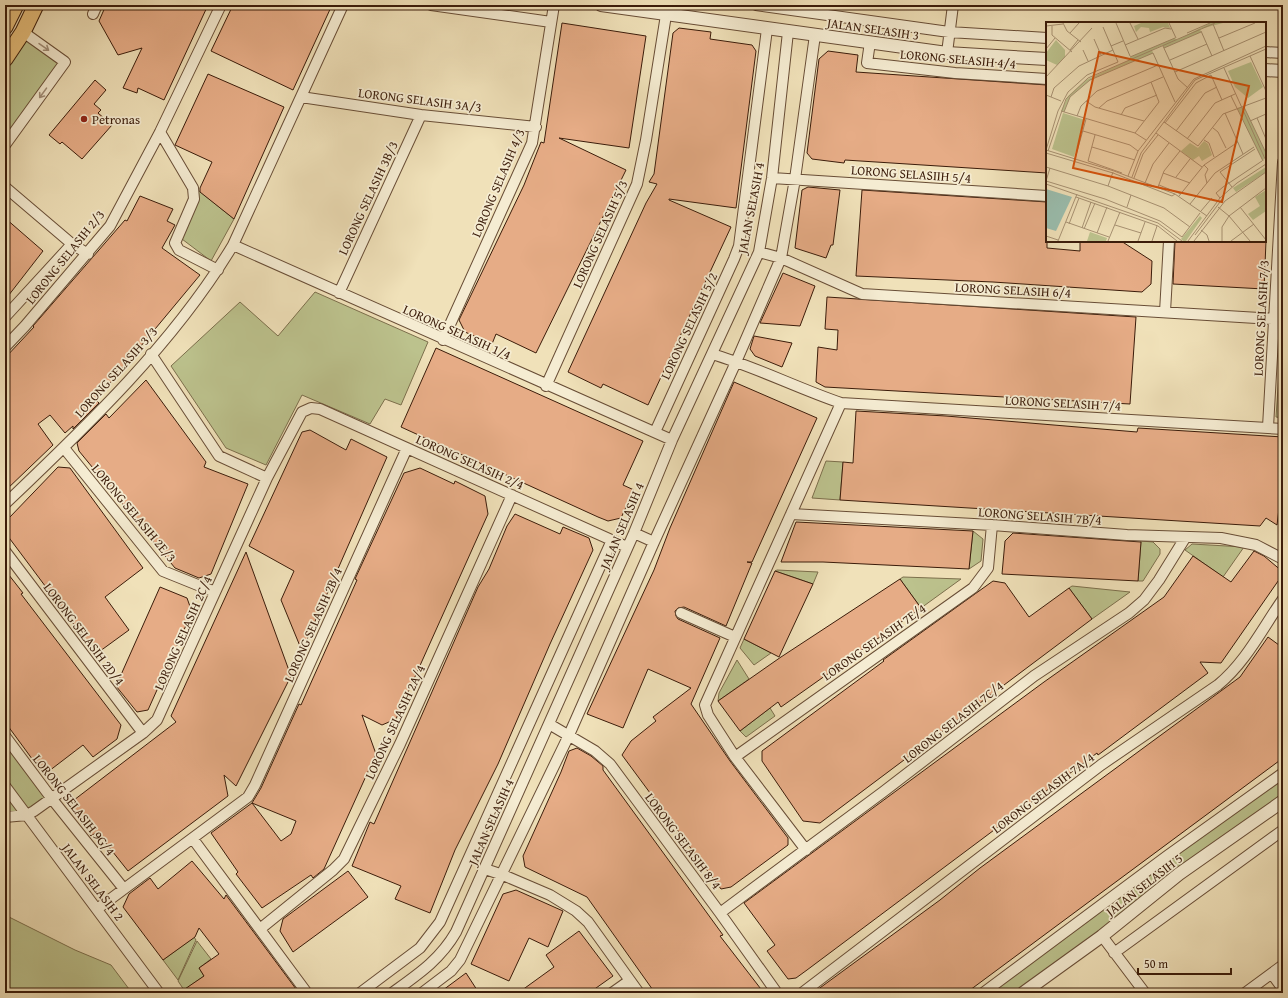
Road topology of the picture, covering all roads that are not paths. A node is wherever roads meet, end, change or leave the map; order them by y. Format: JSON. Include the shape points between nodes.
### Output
{"nodes":[{"id":1,"x":16,"y":5,"type":"edge"},
{"id":2,"x":36,"y":5,"type":"edge"},
{"id":3,"x":221,"y":5,"type":"edge"},
{"id":4,"x":343,"y":5,"type":"edge"},
{"id":5,"x":431,"y":5,"type":"edge"},
{"id":6,"x":554,"y":5,"type":"edge"},
{"id":7,"x":601,"y":5,"type":"edge"},
{"id":8,"x":756,"y":5,"type":"edge"},
{"id":9,"x":953,"y":5,"type":"edge"},
{"id":10,"x":666,"y":15,"type":"junction"},
{"id":11,"x":551,"y":22,"type":"junction"},
{"id":12,"x":5,"y":27,"type":"edge"},
{"id":13,"x":767,"y":29,"type":"junction"},
{"id":14,"x":23,"y":32,"type":"junction"},
{"id":15,"x":788,"y":32,"type":"junction"},
{"id":16,"x":949,"y":32,"type":"junction"},
{"id":17,"x":815,"y":35,"type":"junction"},
{"id":18,"x":1046,"y":38,"type":"edge"},
{"id":19,"x":870,"y":42,"type":"junction"},
{"id":20,"x":1266,"y":52,"type":"edge"},
{"id":21,"x":1283,"y":53,"type":"edge"},
{"id":22,"x":947,"y":54,"type":"junction"},
{"id":23,"x":5,"y":59,"type":"edge"},
{"id":24,"x":1046,"y":59,"type":"edge"},
{"id":25,"x":1266,"y":70,"type":"edge"},
{"id":26,"x":1283,"y":71,"type":"edge"},
{"id":27,"x":1046,"y":80,"type":"edge"},
{"id":28,"x":301,"y":97,"type":"junction"},
{"id":29,"x":421,"y":115,"type":"junction"},
{"id":30,"x":536,"y":127,"type":"junction"},
{"id":31,"x":160,"y":132,"type":"junction"},
{"id":32,"x":5,"y":144,"type":"edge"},
{"id":33,"x":1283,"y":162,"type":"edge"},
{"id":34,"x":772,"y":178,"type":"junction"},
{"id":35,"x":795,"y":179,"type":"junction"},
{"id":36,"x":5,"y":186,"type":"edge"},
{"id":37,"x":1046,"y":196,"type":"edge"},
{"id":38,"x":1169,"y":242,"type":"edge"},
{"id":39,"x":72,"y":244,"type":"junction"},
{"id":40,"x":233,"y":245,"type":"junction"},
{"id":41,"x":759,"y":252,"type":"junction"},
{"id":42,"x":88,"y":254,"type":"junction"},
{"id":43,"x":781,"y":258,"type":"junction"},
{"id":44,"x":218,"y":270,"type":"junction"},
{"id":45,"x":339,"y":293,"type":"junction"},
{"id":46,"x":1165,"y":312,"type":"junction"},
{"id":47,"x":5,"y":317,"type":"edge"},
{"id":48,"x":1274,"y":319,"type":"junction"},
{"id":49,"x":443,"y":340,"type":"junction"},
{"id":50,"x":5,"y":347,"type":"edge"},
{"id":51,"x":151,"y":354,"type":"junction"},
{"id":52,"x":712,"y":354,"type":"junction"},
{"id":53,"x":736,"y":362,"type":"junction"},
{"id":54,"x":546,"y":386,"type":"junction"},
{"id":55,"x":841,"y":403,"type":"junction"},
{"id":56,"x":302,"y":412,"type":"joint"},
{"id":57,"x":1268,"y":427,"type":"junction"},
{"id":58,"x":1283,"y":429,"type":"edge"},
{"id":59,"x":655,"y":432,"type":"junction"},
{"id":60,"x":672,"y":440,"type":"junction"},
{"id":61,"x":64,"y":448,"type":"junction"},
{"id":62,"x":408,"y":448,"type":"junction"},
{"id":63,"x":267,"y":478,"type":"junction"},
{"id":64,"x":512,"y":495,"type":"junction"},
{"id":65,"x":5,"y":504,"type":"edge"},
{"id":66,"x":791,"y":514,"type":"junction"},
{"id":67,"x":992,"y":525,"type":"junction"},
{"id":68,"x":634,"y":533,"type":"junction"},
{"id":69,"x":1185,"y":538,"type":"junction"},
{"id":70,"x":612,"y":540,"type":"junction"},
{"id":71,"x":654,"y":542,"type":"junction"},
{"id":72,"x":627,"y":547,"type":"junction"},
{"id":73,"x":5,"y":551,"type":"edge"},
{"id":74,"x":1283,"y":559,"type":"edge"},
{"id":75,"x":215,"y":592,"type":"junction"},
{"id":76,"x":1283,"y":599,"type":"edge"},
{"id":77,"x":681,"y":613,"type":"dead end"},
{"id":78,"x":735,"y":637,"type":"junction"},
{"id":79,"x":549,"y":724,"type":"junction"},
{"id":80,"x":143,"y":733,"type":"junction"},
{"id":81,"x":569,"y":735,"type":"junction"},
{"id":82,"x":5,"y":736,"type":"edge"},
{"id":83,"x":735,"y":757,"type":"junction"},
{"id":84,"x":1283,"y":774,"type":"edge"},
{"id":85,"x":5,"y":786,"type":"edge"},
{"id":86,"x":52,"y":799,"type":"junction"},
{"id":87,"x":1283,"y":801,"type":"edge"},
{"id":88,"x":27,"y":815,"type":"junction"},
{"id":89,"x":5,"y":818,"type":"edge"},
{"id":90,"x":1283,"y":830,"type":"edge"},
{"id":91,"x":193,"y":839,"type":"junction"},
{"id":92,"x":806,"y":850,"type":"junction"},
{"id":93,"x":485,"y":869,"type":"junction"},
{"id":94,"x":503,"y":875,"type":"junction"},
{"id":95,"x":124,"y":889,"type":"junction"},
{"id":96,"x":97,"y":909,"type":"junction"},
{"id":97,"x":720,"y":913,"type":"junction"},
{"id":98,"x":260,"y":929,"type":"junction"},
{"id":99,"x":1102,"y":936,"type":"junction"},
{"id":100,"x":1114,"y":953,"type":"junction"},
{"id":101,"x":1283,"y":965,"type":"edge"},
{"id":102,"x":1272,"y":974,"type":"junction"},
{"id":103,"x":629,"y":980,"type":"junction"},
{"id":104,"x":1283,"y":989,"type":"edge"},
{"id":105,"x":159,"y":993,"type":"edge"},
{"id":106,"x":307,"y":993,"type":"edge"},
{"id":107,"x":360,"y":993,"type":"edge"},
{"id":108,"x":392,"y":993,"type":"edge"},
{"id":109,"x":422,"y":993,"type":"edge"},
{"id":110,"x":612,"y":993,"type":"edge"},
{"id":111,"x":639,"y":993,"type":"edge"},
{"id":112,"x":777,"y":993,"type":"edge"},
{"id":113,"x":802,"y":993,"type":"edge"},
{"id":114,"x":983,"y":993,"type":"edge"},
{"id":115,"x":1023,"y":993,"type":"edge"},
{"id":116,"x":1145,"y":993,"type":"edge"},
{"id":117,"x":1245,"y":993,"type":"edge"}],
"edges":[{"from":1,"to":12,"type":"main road"},
{"from":2,"to":14,"type":"main road"},
{"from":3,"to":31,"type":"street","name":"LORONG SELASIH 2/3"},
{"from":4,"to":28,"type":"street"},
{"from":5,"to":11,"type":"street"},
{"from":6,"to":11,"type":"street","name":"LORONG SELASIH 4/3"},
{"from":7,"to":10,"type":"street","name":"JALAN SELASIH 3"},
{"from":8,"to":16,"type":"street","name":"JALAN SELASIH 3"},
{"from":9,"to":16,"type":"street"},
{"from":10,"to":13,"type":"street","name":"JALAN SELASIH 3"},
{"from":10,"to":54,"type":"street","name":"LORONG SELASIH 5/3","via":[[637,184]]},
{"from":11,"to":30,"type":"street","name":"LORONG SELASIH 4/3"},
{"from":13,"to":15,"type":"street","name":"JALAN SELASIH 3"},
{"from":13,"to":59,"type":"street","name":"LORONG SELASIH 5/2","via":[[742,230],[734,259]]},
{"from":14,"to":23,"type":"main road"},
{"from":14,"to":32,"type":"street","one_way":true,"via":[[66,62]]},
{"from":15,"to":17,"type":"street","name":"JALAN SELASIH 3"},
{"from":15,"to":34,"type":"street","name":"JALAN SELASIH 4"},
{"from":16,"to":18,"type":"street","name":"JALAN SELASIH 3"},
{"from":16,"to":22,"type":"street"},
{"from":17,"to":19,"type":"street","name":"JALAN SELASIH 3"},
{"from":17,"to":35,"type":"street"},
{"from":19,"to":22,"type":"street","name":"JALAN SELASIH 3"},
{"from":19,"to":27,"type":"street","name":"LORONG SELASIH 4/4","via":[[867,63]]},
{"from":20,"to":21,"type":"street"},
{"from":22,"to":24,"type":"street","name":"JALAN SELASIH 3"},
{"from":25,"to":26,"type":"street"},
{"from":28,"to":29,"type":"street","name":"LORONG SELASIH 3A/3"},
{"from":28,"to":40,"type":"street"},
{"from":29,"to":30,"type":"street","name":"LORONG SELASIH 3A/3"},
{"from":29,"to":45,"type":"street","name":"LORONG SELASIH 3B/3"},
{"from":30,"to":49,"type":"street","name":"LORONG SELASIH 4/3","via":[[532,143]]},
{"from":31,"to":42,"type":"street","name":"LORONG SELASIH 2/3","via":[[110,226]]},
{"from":31,"to":44,"type":"street","via":[[193,188],[194,199],[175,243],[179,250]]},
{"from":33,"to":48,"type":"street","name":"LORONG SELASIH 7/3"},
{"from":34,"to":35,"type":"street","name":"LORONG SELASIIH 5/4"},
{"from":34,"to":41,"type":"street","name":"JALAN SELASIH 4"},
{"from":35,"to":37,"type":"street","name":"LORONG SELASIIH 5/4"},
{"from":35,"to":43,"type":"street"},
{"from":36,"to":39,"type":"street"},
{"from":38,"to":46,"type":"street"},
{"from":39,"to":42,"type":"street"},
{"from":39,"to":47,"type":"street"},
{"from":40,"to":44,"type":"street","name":"LORONG SELASIH 3/3"},
{"from":40,"to":45,"type":"street","name":"LORONG SELASIH 1/4"},
{"from":41,"to":43,"type":"street","name":"LORONG SELASIH 6/4"},
{"from":41,"to":52,"type":"street","name":"JALAN SELASIH 4"},
{"from":42,"to":50,"type":"street","name":"LORONG SELASIH 2/3"},
{"from":43,"to":46,"type":"street","name":"LORONG SELASIH 6/4","via":[[862,294]]},
{"from":43,"to":53,"type":"street"},
{"from":44,"to":51,"type":"street","name":"LORONG SELASIH 3/3"},
{"from":45,"to":49,"type":"street","name":"LORONG SELASIH 1/4"},
{"from":46,"to":48,"type":"street","name":"LORONG SELASIH 6/4"},
{"from":48,"to":57,"type":"street","name":"LORONG SELASIH 7/3"},
{"from":49,"to":54,"type":"street","name":"LORONG SELASIH 1/4"},
{"from":51,"to":61,"type":"street","name":"LORONG SELASIH 3/3"},
{"from":51,"to":63,"type":"street","via":[[219,456]]},
{"from":52,"to":53,"type":"street","name":"LORONG SELASIH 7/4"},
{"from":52,"to":60,"type":"street","name":"JALAN SELASIH 4"},
{"from":53,"to":55,"type":"street","name":"LORONG SELASIH 7/4"},
{"from":53,"to":71,"type":"street"},
{"from":54,"to":59,"type":"street","name":"LORONG SELASIH 1/4"},
{"from":55,"to":57,"type":"street","name":"LORONG SELASIH 7/4"},
{"from":55,"to":66,"type":"street"},
{"from":56,"to":62,"type":"street","name":"LORONG SELASIH 2/4","via":[[311,408],[320,409]]},
{"from":56,"to":63,"type":"street","name":"LORONG SELASIH 2C/4"},
{"from":57,"to":58,"type":"street","name":"LORONG SELASIH 7/4"},
{"from":59,"to":60,"type":"street","name":"LORONG SELASIH 1/4"},
{"from":60,"to":68,"type":"street","name":"JALAN SELASIH 4"},
{"from":61,"to":65,"type":"street","name":"LORONG SELASIH 3/3"},
{"from":61,"to":75,"type":"street","name":"LORONG SELASIH 2E/3","via":[[163,571]]},
{"from":62,"to":64,"type":"street","name":"LORONG SELASIH 2/4"},
{"from":62,"to":91,"type":"street","name":"LORONG SELASIH 2B/4","via":[[255,785],[248,797]]},
{"from":63,"to":75,"type":"street","name":"LORONG SELASIH 2C/4"},
{"from":64,"to":70,"type":"street","name":"LORONG SELASIH 2/4"},
{"from":64,"to":98,"type":"street","name":"LORONG SELASIH 2A/4","via":[[400,744],[344,859]]},
{"from":66,"to":67,"type":"street","name":"LORONG SELASIH 7B/4"},
{"from":66,"to":78,"type":"street"},
{"from":67,"to":69,"type":"street","name":"LORONG SELASIH 7B/4"},
{"from":67,"to":83,"type":"street","name":"LORONG SELASIH 7E/4","via":[[988,568],[973,588]]},
{"from":68,"to":71,"type":"street"},
{"from":68,"to":72,"type":"street","name":"JALAN SELASIH 4"},
{"from":69,"to":74,"type":"street","name":"LORONG SELASIH 7B/4","via":[[1221,538],[1256,544]]},
{"from":69,"to":92,"type":"street","name":"LORONG SELASIH 7C/4","via":[[1159,580],[1144,600],[1129,613],[1034,676]]},
{"from":70,"to":72,"type":"street","name":"LORONG SELASIH 2/4"},
{"from":70,"to":107,"type":"street","via":[[440,922],[420,948]]},
{"from":71,"to":81,"type":"street"},
{"from":72,"to":79,"type":"street","name":"JALAN SELASIH 4"},
{"from":73,"to":80,"type":"street","name":"LORONG SELASIH 2D/4"},
{"from":75,"to":80,"type":"street","name":"LORONG SELASIH 2C/4","via":[[166,704],[157,720]]},
{"from":76,"to":113,"type":"street","name":"LORONG SELASIH 7A/4","via":[[1244,659],[1218,685],[1101,766]]},
{"from":77,"to":78,"type":"street"},
{"from":78,"to":83,"type":"street","via":[[705,705],[708,715]]},
{"from":79,"to":81,"type":"street","name":"LORONG SELASIH 8/4"},
{"from":79,"to":93,"type":"street","name":"JALAN SELASIH 4"},
{"from":80,"to":86,"type":"street","name":"LORONG SELASIH 2C/4"},
{"from":81,"to":94,"type":"street"},
{"from":81,"to":97,"type":"street","name":"LORONG SELASIH 8/4","via":[[610,764]]},
{"from":82,"to":86,"type":"street","name":"LORONG SELASIH 9G/4"},
{"from":83,"to":92,"type":"street"},
{"from":84,"to":114,"type":"street","via":[[1167,856]]},
{"from":85,"to":88,"type":"street","name":"JALAN SELASIH 2"},
{"from":86,"to":88,"type":"street","name":"LORONG SELASIH 2C/4"},
{"from":86,"to":95,"type":"street","name":"LORONG SELASIH 9G/4"},
{"from":87,"to":99,"type":"street","name":"JALAN SELASIH 5","via":[[1179,874]]},
{"from":88,"to":89,"type":"street"},
{"from":88,"to":96,"type":"street","name":"JALAN SELASIH 2"},
{"from":90,"to":100,"type":"street"},
{"from":91,"to":95,"type":"street","name":"LORONG SELASIH 2B/4"},
{"from":91,"to":98,"type":"street"},
{"from":92,"to":97,"type":"street","name":"LORONG SELASIH 7C/4"},
{"from":93,"to":94,"type":"street"},
{"from":93,"to":108,"type":"street","name":"JALAN SELASIH 4","via":[[447,948],[430,965]]},
{"from":94,"to":103,"type":"street","via":[[550,895],[576,911],[588,922]]},
{"from":94,"to":109,"type":"street","via":[[460,960],[451,971]]},
{"from":95,"to":96,"type":"street","name":"LORONG SELASIH 2B/4"},
{"from":96,"to":105,"type":"street","name":"JALAN SELASIH 2"},
{"from":97,"to":112,"type":"street","name":"LORONG SELASIH 8/4"},
{"from":98,"to":106,"type":"street"},
{"from":99,"to":100,"type":"street"},
{"from":99,"to":115,"type":"street","name":"JALAN SELASIH 5"},
{"from":100,"to":116,"type":"street"},
{"from":101,"to":102,"type":"street"},
{"from":102,"to":104,"type":"street"},
{"from":102,"to":117,"type":"street"},
{"from":103,"to":110,"type":"street"},
{"from":103,"to":111,"type":"street"}]}
